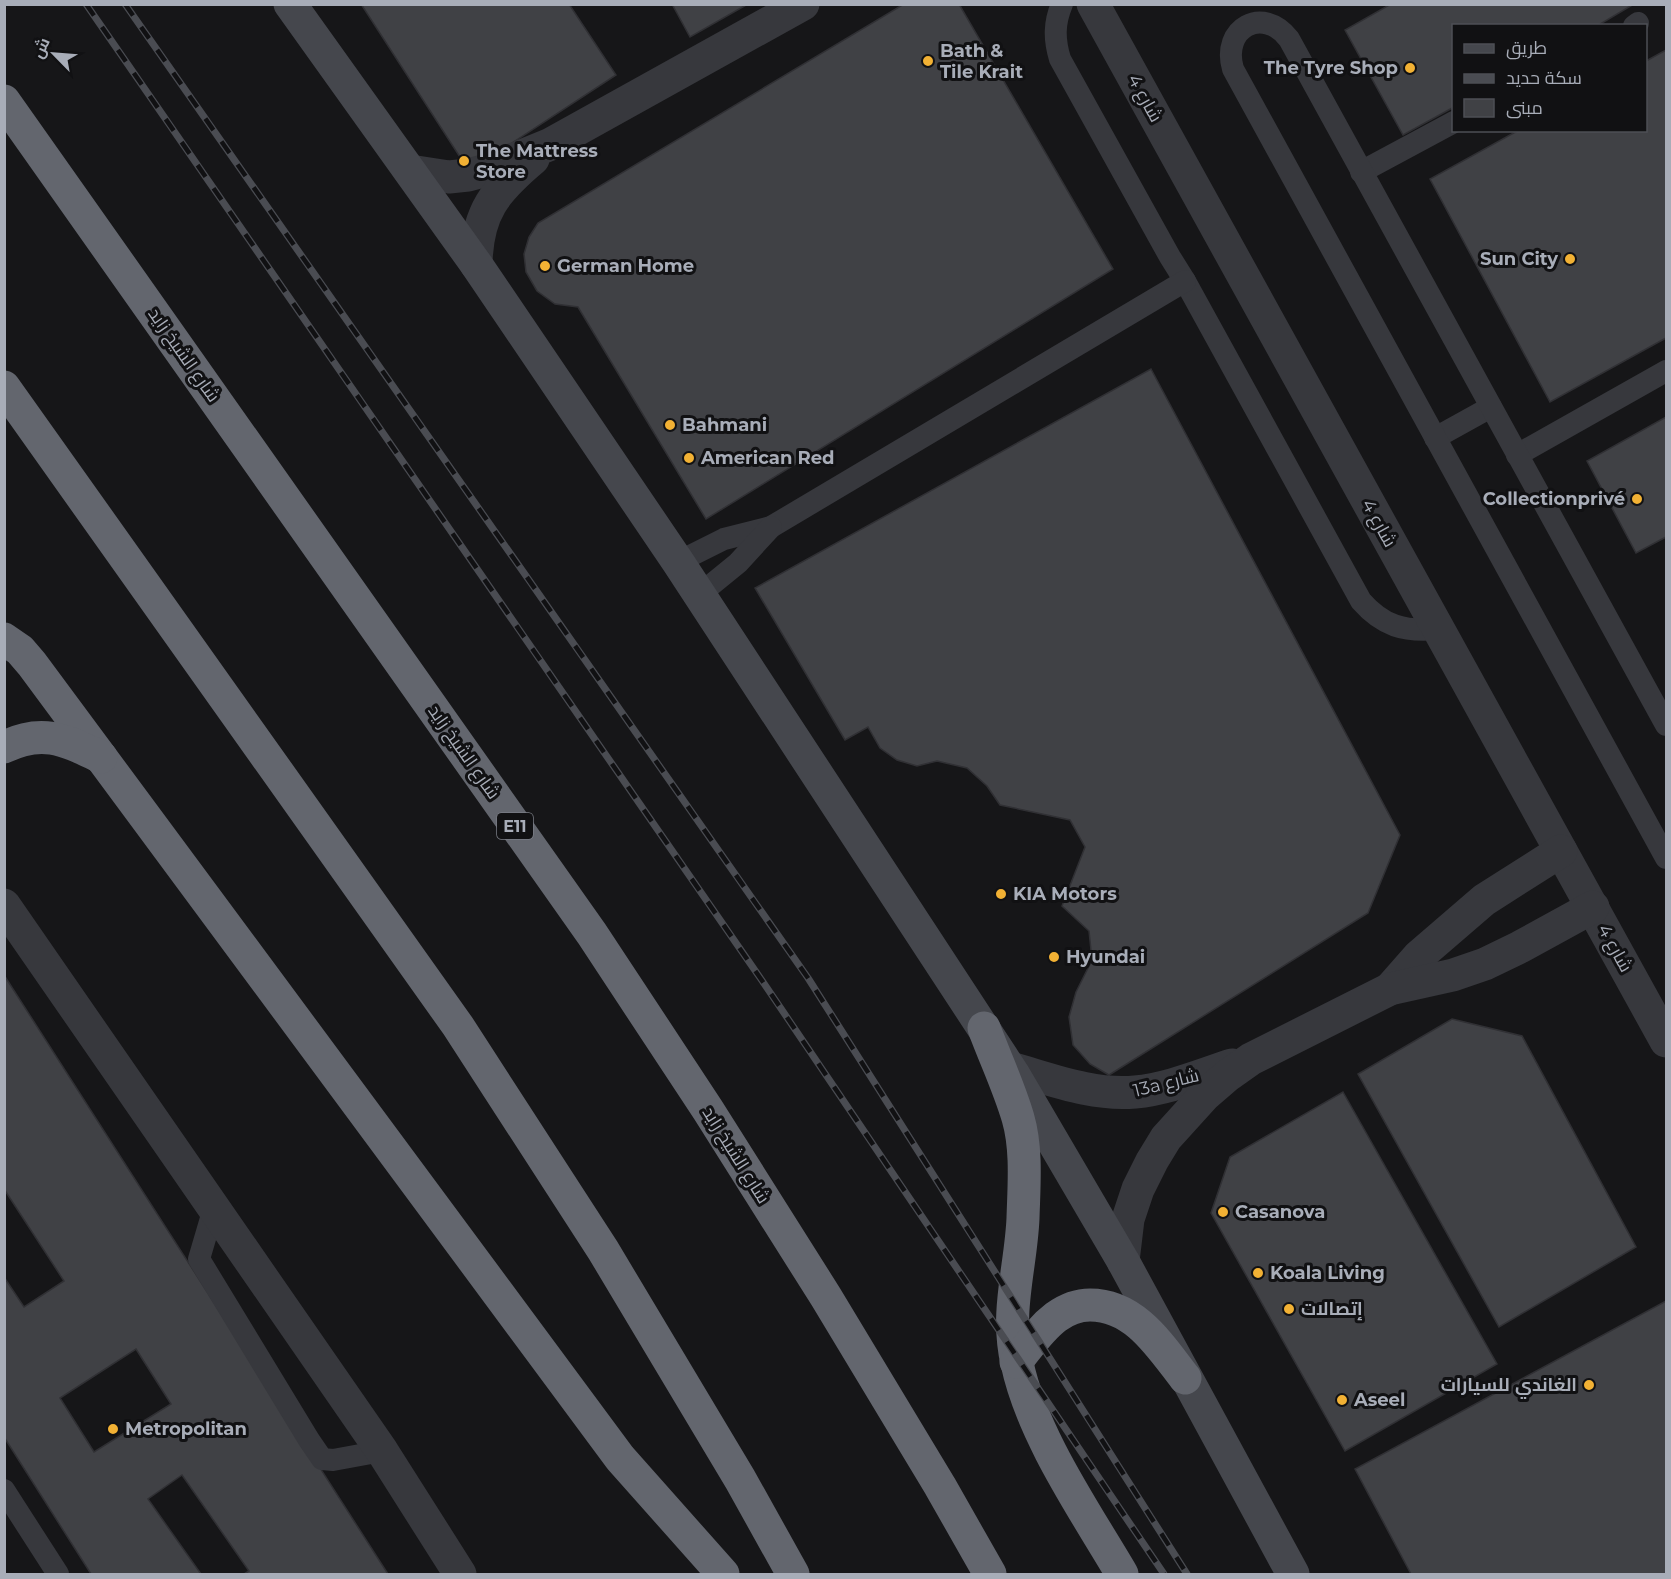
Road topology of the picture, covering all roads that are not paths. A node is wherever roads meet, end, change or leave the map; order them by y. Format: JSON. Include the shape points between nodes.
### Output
{"nodes":[{"id":1,"x":290,"y":4,"type":"edge"},
{"id":2,"x":802,"y":4,"type":"edge"},
{"id":3,"x":1062,"y":4,"type":"edge"},
{"id":4,"x":1093,"y":4,"type":"edge"},
{"id":5,"x":4,"y":101,"type":"edge"},
{"id":6,"x":1452,"y":123,"type":"edge"},
{"id":7,"x":551,"y":144,"type":"junction"},
{"id":8,"x":410,"y":171,"type":"junction"},
{"id":9,"x":1361,"y":172,"type":"junction"},
{"id":10,"x":476,"y":264,"type":"junction"},
{"id":11,"x":1185,"y":281,"type":"junction"},
{"id":12,"x":1666,"y":371,"type":"edge"},
{"id":13,"x":4,"y":387,"type":"edge"},
{"id":14,"x":1491,"y":407,"type":"junction"},
{"id":15,"x":1435,"y":438,"type":"junction"},
{"id":16,"x":1517,"y":455,"type":"junction"},
{"id":17,"x":771,"y":527,"type":"junction"},
{"id":18,"x":678,"y":562,"type":"junction"},
{"id":19,"x":700,"y":594,"type":"junction"},
{"id":20,"x":1437,"y":629,"type":"junction"},
{"id":21,"x":4,"y":639,"type":"edge"},
{"id":22,"x":1666,"y":725,"type":"edge"},
{"id":23,"x":4,"y":747,"type":"edge"},
{"id":24,"x":101,"y":757,"type":"junction"},
{"id":25,"x":1561,"y":851,"type":"junction"},
{"id":26,"x":1666,"y":858,"type":"edge"},
{"id":27,"x":4,"y":905,"type":"edge"},
{"id":28,"x":1593,"y":907,"type":"junction"},
{"id":29,"x":1390,"y":988,"type":"junction"},
{"id":30,"x":984,"y":1028,"type":"junction"},
{"id":31,"x":1666,"y":1041,"type":"edge"},
{"id":32,"x":1251,"y":1059,"type":"junction"},
{"id":33,"x":1010,"y":1068,"type":"junction"},
{"id":34,"x":214,"y":1208,"type":"junction"},
{"id":35,"x":1124,"y":1261,"type":"junction"},
{"id":36,"x":1016,"y":1362,"type":"junction"},
{"id":37,"x":1185,"y":1378,"type":"junction"},
{"id":38,"x":382,"y":1451,"type":"junction"},
{"id":39,"x":4,"y":1490,"type":"edge"},
{"id":40,"x":58,"y":1575,"type":"edge"},
{"id":41,"x":460,"y":1575,"type":"edge"},
{"id":42,"x":723,"y":1575,"type":"edge"},
{"id":43,"x":793,"y":1575,"type":"edge"},
{"id":44,"x":990,"y":1575,"type":"edge"},
{"id":45,"x":1122,"y":1575,"type":"edge"},
{"id":46,"x":1293,"y":1575,"type":"edge"}],
"edges":[{"from":1,"to":8,"type":"street"},
{"from":2,"to":7,"type":"street"},
{"from":3,"to":11,"type":"lane","via":[[1055,28],[1060,59]]},
{"from":4,"to":20,"type":"street","name":"شارع 4"},
{"from":5,"to":44,"type":"highway","name":"شارع الشيخ زايد","number":"E11","via":[[592,934],[826,1297]]},
{"from":6,"to":9,"type":"lane"},
{"from":7,"to":8,"type":"street","via":[[468,175],[449,177]]},
{"from":7,"to":10,"type":"street","via":[[499,190],[480,225]]},
{"from":8,"to":10,"type":"street"},
{"from":9,"to":14,"type":"lane"},
{"from":9,"to":15,"type":"lane","via":[[1282,30],[1262,22],[1241,29],[1230,48],[1233,69]]},
{"from":10,"to":18,"type":"street"},
{"from":11,"to":17,"type":"lane"},
{"from":11,"to":20,"type":"lane","via":[[1360,600],[1372,613],[1403,629]]},
{"from":12,"to":16,"type":"lane"},
{"from":13,"to":43,"type":"highway","via":[[458,1026],[603,1250]]},
{"from":14,"to":15,"type":"lane"},
{"from":14,"to":16,"type":"lane"},
{"from":15,"to":26,"type":"lane"},
{"from":16,"to":22,"type":"lane"},
{"from":17,"to":18,"type":"lane","via":[[724,539]]},
{"from":17,"to":19,"type":"lane","via":[[738,563]]},
{"from":18,"to":19,"type":"street"},
{"from":19,"to":30,"type":"street"},
{"from":20,"to":25,"type":"street","name":"شارع 4"},
{"from":21,"to":24,"type":"highway","via":[[32,664]]},
{"from":23,"to":24,"type":"highway","via":[[20,739],[42,736],[65,741]]},
{"from":24,"to":42,"type":"highway","via":[[620,1458]]},
{"from":25,"to":28,"type":"street","name":"شارع 4"},
{"from":25,"to":29,"type":"street","name":"13a شارع","via":[[1484,900],[1419,956]]},
{"from":27,"to":34,"type":"street"},
{"from":28,"to":29,"type":"street","name":"13a شارع","via":[[1485,964]]},
{"from":28,"to":31,"type":"street","name":"شارع 4"},
{"from":29,"to":32,"type":"street","name":"13a شارع"},
{"from":30,"to":33,"type":"street"},
{"from":30,"to":36,"type":"highway","via":[[1018,1119],[1022,1142],[1023,1221],[1012,1322]]},
{"from":32,"to":33,"type":"street","name":"13a شارع","via":[[1135,1092],[1092,1090]]},
{"from":32,"to":35,"type":"street","name":"13a شارع","via":[[1205,1095],[1166,1137],[1138,1189],[1128,1219]]},
{"from":33,"to":35,"type":"street"},
{"from":34,"to":38,"type":"street"},
{"from":34,"to":38,"type":"lane","via":[[199,1259],[309,1440],[322,1458],[333,1460]]},
{"from":35,"to":37,"type":"street"},
{"from":36,"to":37,"type":"highway","via":[[1057,1316],[1077,1305],[1100,1305],[1116,1308],[1133,1319],[1152,1336]]},
{"from":36,"to":45,"type":"highway","via":[[1057,1464]]},
{"from":37,"to":46,"type":"street"},
{"from":38,"to":41,"type":"street"},
{"from":39,"to":40,"type":"lane"}]}
